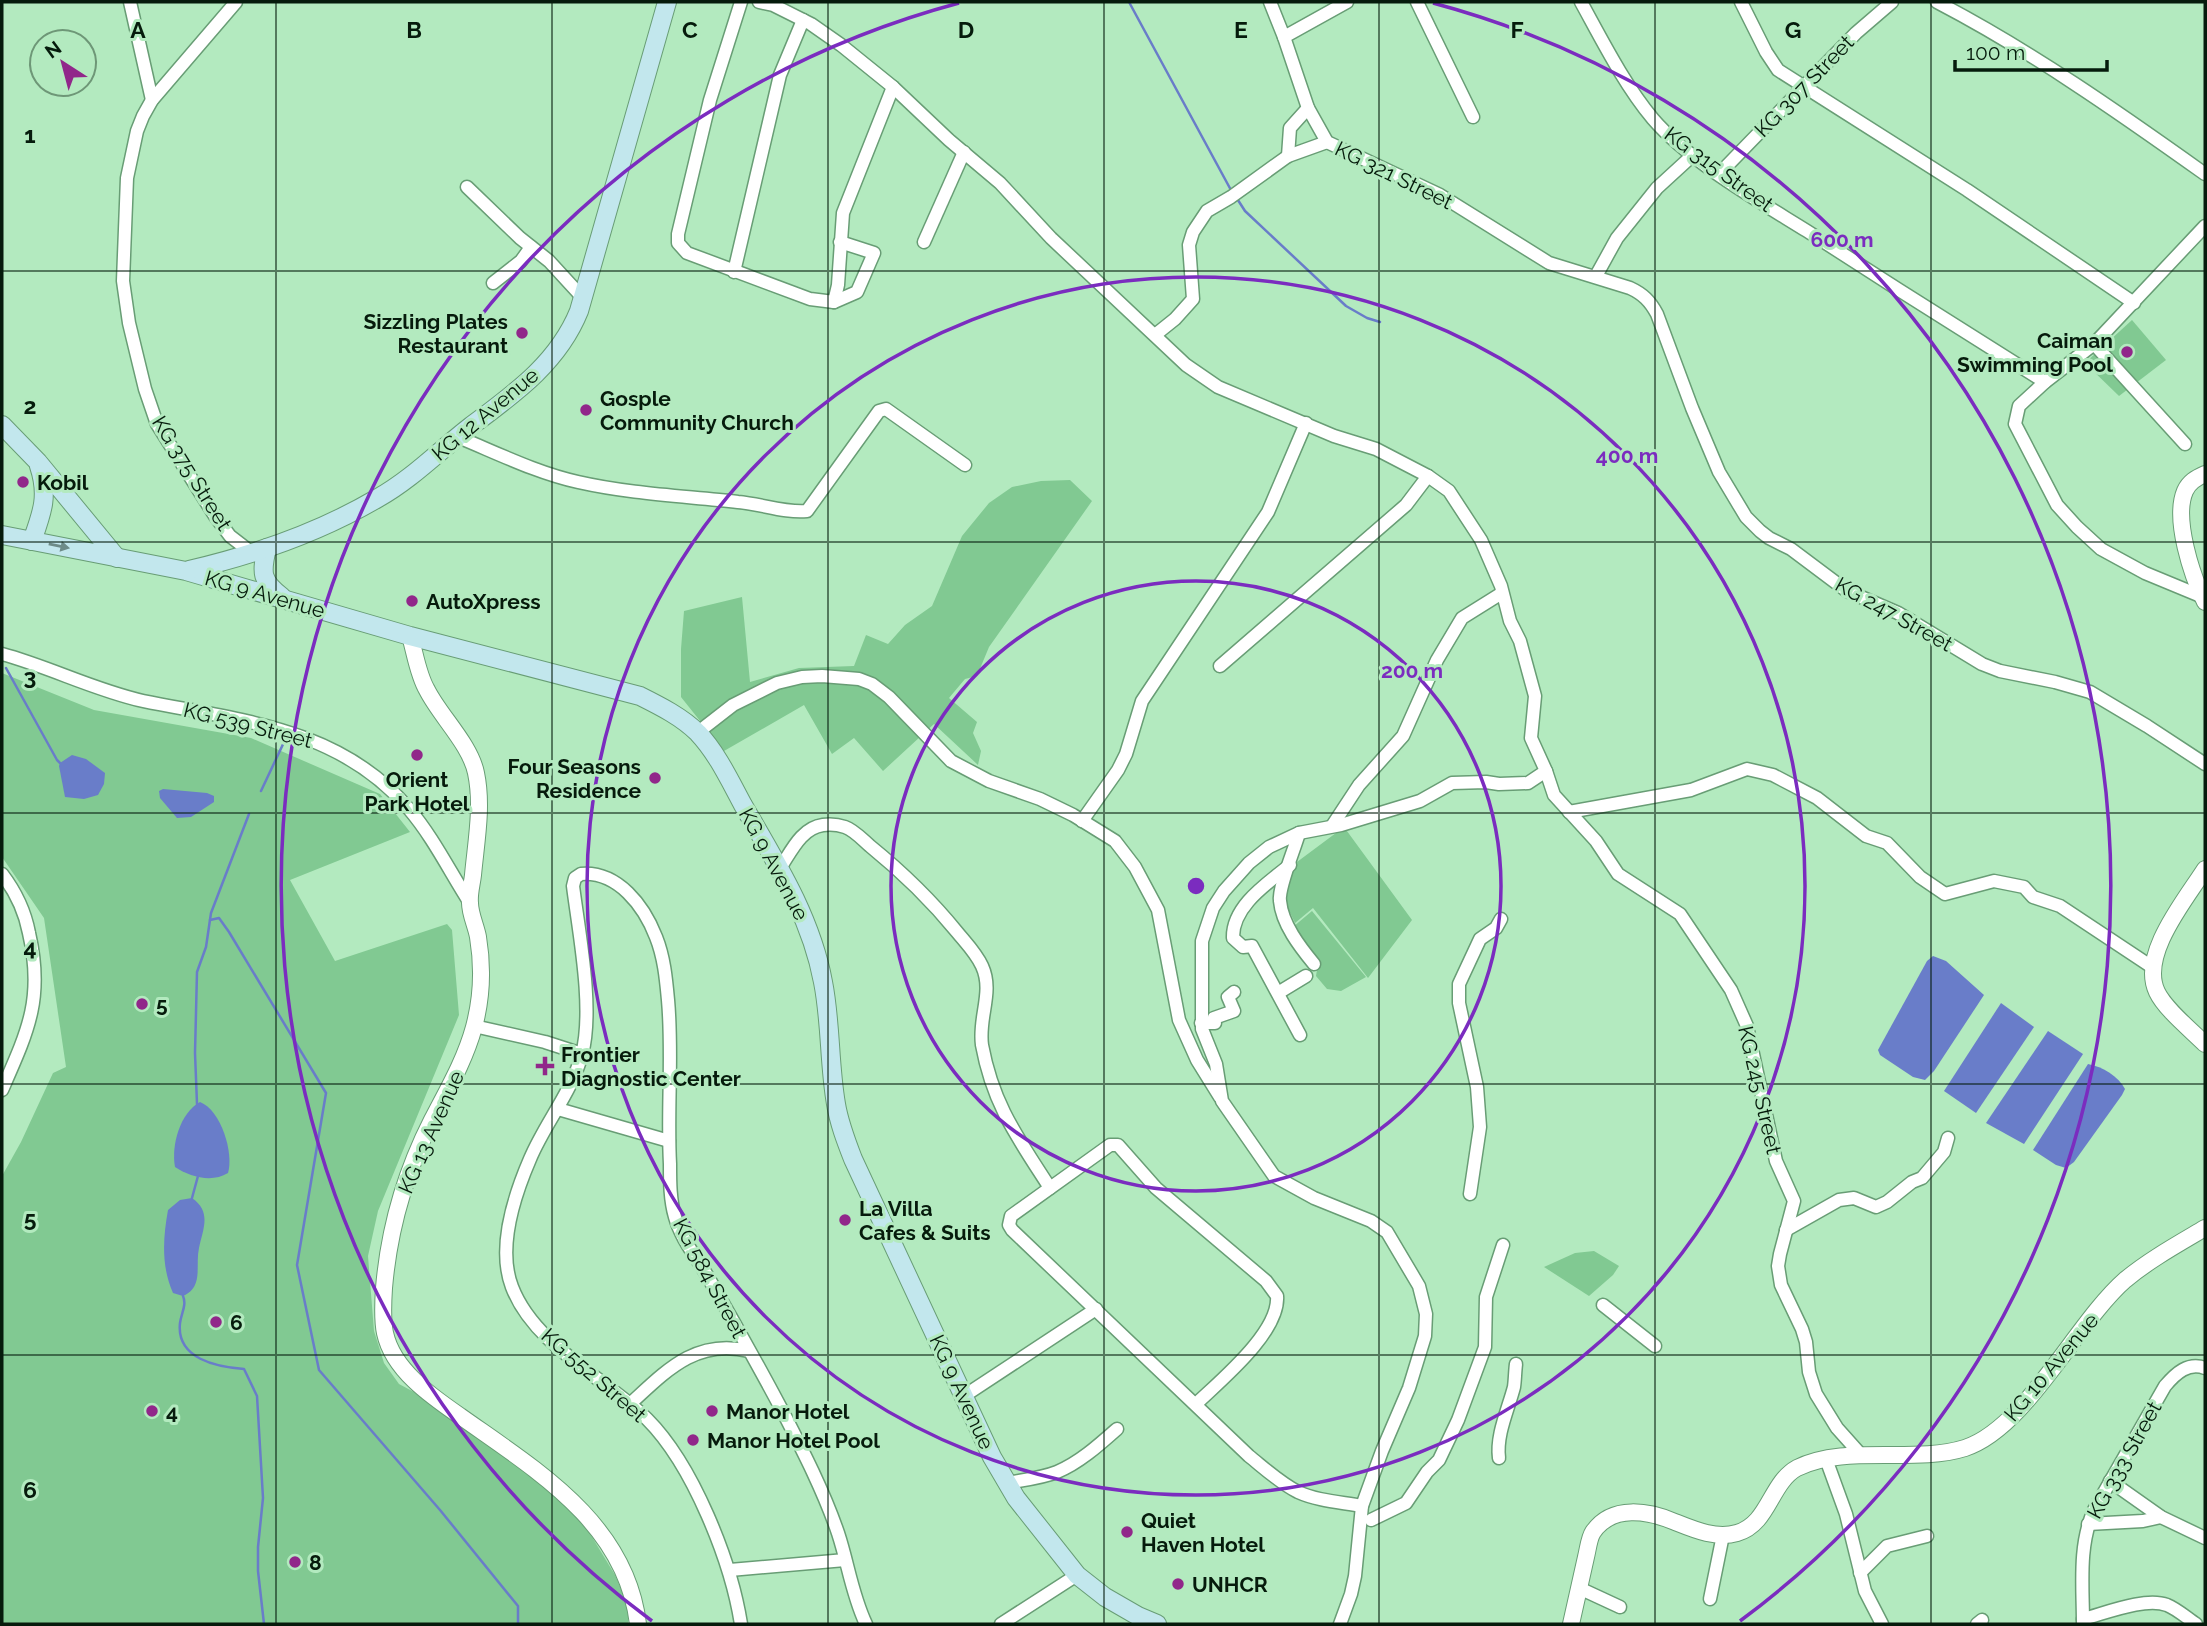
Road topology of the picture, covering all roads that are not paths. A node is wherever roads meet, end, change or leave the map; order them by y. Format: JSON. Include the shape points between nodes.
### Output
{"nodes":[{"id":1,"x":130,"y":2,"type":"edge"},
{"id":2,"x":236,"y":2,"type":"edge"},
{"id":3,"x":667,"y":2,"type":"edge"},
{"id":4,"x":741,"y":2,"type":"edge"},
{"id":5,"x":759,"y":2,"type":"edge"},
{"id":6,"x":1270,"y":2,"type":"edge"},
{"id":7,"x":1348,"y":2,"type":"edge"},
{"id":8,"x":1417,"y":2,"type":"edge"},
{"id":9,"x":1581,"y":2,"type":"edge"},
{"id":10,"x":1741,"y":2,"type":"edge"},
{"id":11,"x":1892,"y":2,"type":"edge"},
{"id":12,"x":1937,"y":2,"type":"edge"},
{"id":13,"x":803,"y":20,"type":"junction"},
{"id":14,"x":1284,"y":37,"type":"junction"},
{"id":15,"x":893,"y":87,"type":"junction"},
{"id":16,"x":1804,"y":87,"type":"junction"},
{"id":17,"x":152,"y":100,"type":"junction"},
{"id":18,"x":1308,"y":108,"type":"junction"},
{"id":19,"x":1474,"y":117,"type":"dead end"},
{"id":20,"x":1327,"y":142,"type":"junction"},
{"id":21,"x":964,"y":152,"type":"junction"},
{"id":22,"x":1693,"y":155,"type":"junction"},
{"id":23,"x":1288,"y":156,"type":"junction"},
{"id":24,"x":1719,"y":174,"type":"junction"},
{"id":25,"x":2205,"y":174,"type":"edge"},
{"id":26,"x":467,"y":187,"type":"dead end"},
{"id":27,"x":2205,"y":226,"type":"edge"},
{"id":28,"x":840,"y":242,"type":"junction"},
{"id":29,"x":924,"y":242,"type":"dead end"},
{"id":30,"x":531,"y":247,"type":"junction"},
{"id":31,"x":734,"y":272,"type":"junction"},
{"id":32,"x":1596,"y":276,"type":"junction"},
{"id":33,"x":493,"y":283,"type":"dead end"},
{"id":34,"x":583,"y":298,"type":"junction"},
{"id":35,"x":834,"y":302,"type":"junction"},
{"id":36,"x":2134,"y":303,"type":"junction"},
{"id":37,"x":1155,"y":335,"type":"junction"},
{"id":38,"x":2094,"y":344,"type":"junction"},
{"id":39,"x":2045,"y":382,"type":"junction"},
{"id":40,"x":1306,"y":423,"type":"junction"},
{"id":41,"x":2,"y":425,"type":"edge"},
{"id":42,"x":458,"y":436,"type":"junction"},
{"id":43,"x":2185,"y":444,"type":"dead end"},
{"id":44,"x":38,"y":462,"type":"junction"},
{"id":45,"x":965,"y":465,"type":"dead end"},
{"id":46,"x":2205,"y":474,"type":"edge"},
{"id":47,"x":1427,"y":476,"type":"junction"},
{"id":48,"x":2,"y":535,"type":"edge"},
{"id":49,"x":32,"y":541,"type":"junction"},
{"id":50,"x":260,"y":551,"type":"junction"},
{"id":51,"x":117,"y":558,"type":"junction"},
{"id":52,"x":233,"y":560,"type":"junction"},
{"id":53,"x":186,"y":571,"type":"junction"},
{"id":54,"x":224,"y":581,"type":"junction"},
{"id":55,"x":1502,"y":593,"type":"junction"},
{"id":56,"x":285,"y":599,"type":"junction"},
{"id":57,"x":2204,"y":599,"type":"edge"},
{"id":58,"x":410,"y":636,"type":"junction"},
{"id":59,"x":2,"y":654,"type":"edge"},
{"id":60,"x":1220,"y":666,"type":"dead end"},
{"id":61,"x":698,"y":733,"type":"junction"},
{"id":62,"x":2205,"y":764,"type":"edge"},
{"id":63,"x":1546,"y":771,"type":"junction"},
{"id":64,"x":1569,"y":812,"type":"junction"},
{"id":65,"x":1082,"y":821,"type":"junction"},
{"id":66,"x":1332,"y":826,"type":"junction"},
{"id":67,"x":1300,"y":833,"type":"junction"},
{"id":68,"x":1290,"y":865,"type":"junction"},
{"id":69,"x":780,"y":868,"type":"junction"},
{"id":70,"x":2205,"y":869,"type":"edge"},
{"id":71,"x":2,"y":874,"type":"edge"},
{"id":72,"x":575,"y":878,"type":"joint"},
{"id":73,"x":470,"y":903,"type":"junction"},
{"id":74,"x":1501,"y":919,"type":"dead end"},
{"id":75,"x":1314,"y":964,"type":"dead end"},
{"id":76,"x":2152,"y":967,"type":"junction"},
{"id":77,"x":1306,"y":976,"type":"dead end"},
{"id":78,"x":1234,"y":992,"type":"dead end"},
{"id":79,"x":1278,"y":993,"type":"junction"},
{"id":80,"x":1201,"y":1023,"type":"junction"},
{"id":81,"x":474,"y":1026,"type":"junction"},
{"id":82,"x":1300,"y":1035,"type":"dead end"},
{"id":83,"x":2205,"y":1044,"type":"edge"},
{"id":84,"x":582,"y":1054,"type":"junction"},
{"id":85,"x":2,"y":1090,"type":"edge"},
{"id":86,"x":1222,"y":1101,"type":"junction"},
{"id":87,"x":558,"y":1109,"type":"junction"},
{"id":88,"x":1948,"y":1138,"type":"dead end"},
{"id":89,"x":668,"y":1141,"type":"junction"},
{"id":90,"x":1050,"y":1188,"type":"junction"},
{"id":91,"x":1470,"y":1194,"type":"dead end"},
{"id":92,"x":2205,"y":1228,"type":"edge"},
{"id":93,"x":1786,"y":1230,"type":"junction"},
{"id":94,"x":1503,"y":1245,"type":"dead end"},
{"id":95,"x":1602,"y":1305,"type":"dead end"},
{"id":96,"x":1096,"y":1309,"type":"junction"},
{"id":97,"x":1655,"y":1346,"type":"dead end"},
{"id":98,"x":749,"y":1351,"type":"junction"},
{"id":99,"x":1516,"y":1364,"type":"dead end"},
{"id":100,"x":2205,"y":1368,"type":"edge"},
{"id":101,"x":964,"y":1396,"type":"junction"},
{"id":102,"x":630,"y":1404,"type":"junction"},
{"id":103,"x":1196,"y":1404,"type":"junction"},
{"id":104,"x":1117,"y":1429,"type":"dead end"},
{"id":105,"x":1862,"y":1456,"type":"junction"},
{"id":106,"x":1499,"y":1458,"type":"dead end"},
{"id":107,"x":1826,"y":1459,"type":"junction"},
{"id":108,"x":2110,"y":1481,"type":"junction"},
{"id":109,"x":1007,"y":1483,"type":"junction"},
{"id":110,"x":1362,"y":1506,"type":"junction"},
{"id":111,"x":2161,"y":1517,"type":"junction"},
{"id":112,"x":1371,"y":1520,"type":"dead end"},
{"id":113,"x":2088,"y":1524,"type":"junction"},
{"id":114,"x":1723,"y":1535,"type":"junction"},
{"id":115,"x":1927,"y":1536,"type":"dead end"},
{"id":116,"x":2205,"y":1538,"type":"edge"},
{"id":117,"x":845,"y":1560,"type":"junction"},
{"id":118,"x":730,"y":1570,"type":"junction"},
{"id":119,"x":1860,"y":1573,"type":"junction"},
{"id":120,"x":1077,"y":1576,"type":"junction"},
{"id":121,"x":1579,"y":1588,"type":"junction"},
{"id":122,"x":1710,"y":1599,"type":"dead end"},
{"id":123,"x":1620,"y":1606,"type":"dead end"},
{"id":124,"x":2083,"y":1622,"type":"edge"},
{"id":125,"x":638,"y":1624,"type":"edge"},
{"id":126,"x":741,"y":1624,"type":"edge"},
{"id":127,"x":866,"y":1624,"type":"edge"},
{"id":128,"x":1001,"y":1624,"type":"edge"},
{"id":129,"x":1157,"y":1624,"type":"edge"},
{"id":130,"x":1340,"y":1624,"type":"edge"},
{"id":131,"x":1571,"y":1624,"type":"edge"},
{"id":132,"x":1882,"y":1624,"type":"edge"},
{"id":133,"x":2196,"y":1624,"type":"edge"}],
"edges":[{"from":1,"to":17,"type":"street"},
{"from":2,"to":17,"type":"street","name":"KG 375 Street"},
{"from":3,"to":34,"type":"main road","name":"KG 12 Avenue"},
{"from":4,"to":31,"type":"street","via":[[710,100],[678,234],[678,243],[687,253]]},
{"from":5,"to":13,"type":"street","name":"KG 245 Street"},
{"from":6,"to":14,"type":"street","name":"KG 321 Street"},
{"from":7,"to":14,"type":"street"},
{"from":8,"to":19,"type":"street"},
{"from":9,"to":22,"type":"street","name":"KG 315 Street","via":[[1624,79],[1654,121]]},
{"from":10,"to":16,"type":"street","via":[[1778,70]]},
{"from":11,"to":16,"type":"street","name":"KG 307 Street"},
{"from":12,"to":25,"type":"street","via":[[2051,69]]},
{"from":13,"to":15,"type":"street","name":"KG 245 Street"},
{"from":13,"to":31,"type":"street","via":[[780,75]]},
{"from":14,"to":18,"type":"street","name":"KG 321 Street"},
{"from":15,"to":21,"type":"street","name":"KG 245 Street"},
{"from":15,"to":28,"type":"street","via":[[843,213]]},
{"from":16,"to":24,"type":"street","name":"KG 307 Street"},
{"from":16,"to":36,"type":"street"},
{"from":17,"to":50,"type":"street","name":"KG 375 Street","via":[[137,131],[127,178],[123,281],[129,323],[157,424],[230,536]]},
{"from":18,"to":20,"type":"street","name":"KG 321 Street"},
{"from":18,"to":23,"type":"street","via":[[1290,128]]},
{"from":20,"to":23,"type":"street"},
{"from":20,"to":32,"type":"street","name":"KG 321 Street","via":[[1440,195],[1549,263]]},
{"from":21,"to":29,"type":"street"},
{"from":21,"to":37,"type":"street","name":"KG 245 Street"},
{"from":22,"to":24,"type":"street","name":"KG 315 Street"},
{"from":22,"to":32,"type":"street","via":[[1657,188],[1617,238]]},
{"from":23,"to":37,"type":"street","via":[[1207,211],[1189,245],[1192,299]]},
{"from":24,"to":39,"type":"street","name":"KG 315 Street"},
{"from":26,"to":30,"type":"street"},
{"from":27,"to":36,"type":"street"},
{"from":28,"to":35,"type":"street"},
{"from":28,"to":35,"type":"street","via":[[874,253],[858,292]]},
{"from":30,"to":33,"type":"street"},
{"from":30,"to":34,"type":"street"},
{"from":31,"to":35,"type":"street","via":[[810,299]]},
{"from":32,"to":62,"type":"street","name":"KG 247 Street","via":[[1641,293],[1650,302],[1719,472],[1760,531],[1847,591],[1904,616],[1982,664],[2090,692]]},
{"from":34,"to":42,"type":"main road","name":"KG 12 Avenue","via":[[572,328],[525,386]]},
{"from":36,"to":38,"type":"street"},
{"from":37,"to":40,"type":"street","name":"KG 245 Street","via":[[1172,354],[1218,387]]},
{"from":38,"to":39,"type":"street"},
{"from":38,"to":43,"type":"street"},
{"from":39,"to":57,"type":"street","via":[[2019,405],[2015,424],[2057,505],[2101,549]]},
{"from":40,"to":47,"type":"street","name":"KG 245 Street","via":[[1376,449]]},
{"from":40,"to":65,"type":"street","via":[[1268,512],[1142,701],[1118,770]]},
{"from":41,"to":44,"type":"main road"},
{"from":42,"to":45,"type":"street","via":[[575,482],[759,504],[791,512],[807,511],[879,411],[886,409]]},
{"from":42,"to":50,"type":"main road","name":"KG 12 Avenue","via":[[378,498]]},
{"from":44,"to":49,"type":"main road","via":[[44,497]]},
{"from":44,"to":51,"type":"main road"},
{"from":46,"to":57,"type":"street","via":[[2194,479],[2185,492],[2181,515],[2189,563]]},
{"from":47,"to":55,"type":"street","name":"KG 245 Street","via":[[1457,501],[1481,540]]},
{"from":47,"to":60,"type":"street","via":[[1406,505]]},
{"from":48,"to":49,"type":"main road","name":"KG 9 Avenue"},
{"from":49,"to":51,"type":"main road","name":"KG 9 Avenue","one_way":true},
{"from":50,"to":52,"type":"main road","name":"KG 12 Avenue"},
{"from":50,"to":56,"type":"main road","via":[[264,580]]},
{"from":51,"to":53,"type":"main road","name":"KG 9 Avenue"},
{"from":52,"to":53,"type":"main road","name":"KG 12 Avenue"},
{"from":52,"to":54,"type":"main road"},
{"from":53,"to":54,"type":"main road","name":"KG 9 Avenue"},
{"from":54,"to":56,"type":"main road","name":"KG 9 Avenue"},
{"from":55,"to":63,"type":"street","name":"KG 245 Street","via":[[1535,696],[1531,738]]},
{"from":55,"to":66,"type":"street","via":[[1462,618],[1437,660],[1404,736],[1359,785]]},
{"from":56,"to":58,"type":"main road","name":"KG 9 Avenue"},
{"from":58,"to":61,"type":"main road","name":"KG 9 Avenue","via":[[640,696]]},
{"from":58,"to":73,"type":"street","name":"KG 13 Avenue","via":[[426,690],[449,721],[477,774],[479,812]]},
{"from":59,"to":73,"type":"street","name":"KG 539 Street","via":[[108,692],[276,728],[329,747],[367,770],[410,810]]},
{"from":61,"to":65,"type":"street","via":[[733,705],[777,683],[822,676],[859,679],[889,697],[951,761]]},
{"from":61,"to":69,"type":"main road","name":"KG 9 Avenue"},
{"from":63,"to":64,"type":"street","name":"KG 245 Street","via":[[1555,795]]},
{"from":63,"to":66,"type":"street","via":[[1522,784],[1452,783],[1420,801]]},
{"from":64,"to":76,"type":"street","via":[[1691,790],[1747,769],[1773,775],[1817,797],[1866,836],[1887,843],[1920,877],[1945,894],[1994,881],[2024,887],[2033,897],[2060,906]]},
{"from":64,"to":93,"type":"street","name":"KG 245 Street","via":[[1618,874],[1680,914],[1731,990],[1747,1026],[1776,1160],[1794,1201]]},
{"from":65,"to":86,"type":"street","via":[[1125,851],[1147,887],[1158,910],[1179,1020]]},
{"from":66,"to":67,"type":"street"},
{"from":67,"to":68,"type":"street"},
{"from":67,"to":80,"type":"street","via":[[1269,847],[1249,863],[1213,908],[1202,940]]},
{"from":68,"to":75,"type":"street","via":[[1279,899],[1283,915]]},
{"from":68,"to":79,"type":"street","via":[[1257,892],[1233,929],[1233,938],[1243,947],[1252,946]]},
{"from":69,"to":90,"type":"street","via":[[805,832],[822,825],[847,827],[942,913],[983,968],[988,983],[982,1042],[995,1094],[1011,1129]]},
{"from":69,"to":101,"type":"main road","name":"KG 9 Avenue","via":[[815,945],[840,1126]]},
{"from":70,"to":76,"type":"street","via":[[2157,946]]},
{"from":71,"to":85,"type":"street","via":[[18,900],[36,961],[32,1012]]},
{"from":72,"to":84,"type":"street","name":"KG 552 Street","via":[[586,1013]]},
{"from":72,"to":89,"type":"street","name":"KG 584 Street","via":[[589,873],[617,882],[645,916],[657,941],[671,1036]]},
{"from":73,"to":81,"type":"street","name":"KG 13 Avenue","via":[[482,973]]},
{"from":74,"to":91,"type":"street","via":[[1480,939],[1459,984],[1480,1127]]},
{"from":76,"to":83,"type":"street","via":[[2157,993]]},
{"from":77,"to":79,"type":"street"},
{"from":78,"to":80,"type":"street","via":[[1227,997],[1234,1011],[1214,1018],[1214,1023]]},
{"from":79,"to":82,"type":"street"},
{"from":80,"to":86,"type":"street","via":[[1216,1064]]},
{"from":81,"to":84,"type":"street"},
{"from":81,"to":125,"type":"street","name":"KG 13 Avenue","via":[[463,1062],[406,1176],[386,1265],[385,1332],[401,1366],[419,1384],[529,1465],[586,1515],[623,1567]]},
{"from":84,"to":87,"type":"street","name":"KG 552 Street"},
{"from":86,"to":110,"type":"street","via":[[1274,1177],[1387,1232],[1419,1286],[1426,1314],[1425,1336]]},
{"from":87,"to":89,"type":"street"},
{"from":87,"to":102,"type":"street","name":"KG 552 Street","via":[[530,1158],[515,1201],[506,1265],[512,1288],[543,1334]]},
{"from":88,"to":93,"type":"street","via":[[1944,1152],[1922,1178],[1887,1202],[1876,1207],[1854,1198],[1839,1200]]},
{"from":89,"to":98,"type":"street","name":"KG 584 Street","via":[[675,1217]]},
{"from":90,"to":96,"type":"street","via":[[1011,1216],[1009,1226]]},
{"from":90,"to":103,"type":"street","via":[[1110,1145],[1118,1145],[1156,1188],[1273,1289],[1277,1301],[1270,1323],[1233,1369]]},
{"from":92,"to":105,"type":"street","name":"KG 10 Avenue","via":[[2124,1281],[2025,1402],[1983,1439],[1938,1453]]},
{"from":93,"to":105,"type":"street","name":"KG 245 Street","via":[[1778,1266],[1781,1285],[1802,1329],[1816,1394]]},
{"from":94,"to":112,"type":"street","via":[[1486,1297],[1485,1347],[1439,1460],[1406,1503]]},
{"from":95,"to":97,"type":"street"},
{"from":96,"to":101,"type":"street"},
{"from":96,"to":103,"type":"street"},
{"from":98,"to":102,"type":"street","via":[[732,1347],[697,1352]]},
{"from":98,"to":117,"type":"street","name":"KG 584 Street","via":[[825,1500]]},
{"from":99,"to":106,"type":"street","via":[[1497,1445]]},
{"from":100,"to":108,"type":"street","name":"KG 333 Street","via":[[2190,1367],[2173,1376]]},
{"from":101,"to":109,"type":"main road","name":"KG 9 Avenue"},
{"from":102,"to":118,"type":"street","name":"KG 552 Street","via":[[666,1440]]},
{"from":103,"to":110,"type":"street","via":[[1249,1456],[1296,1491]]},
{"from":104,"to":109,"type":"street","via":[[1054,1474]]},
{"from":105,"to":107,"type":"street","name":"KG 10 Avenue"},
{"from":107,"to":114,"type":"street","name":"KG 10 Avenue","via":[[1797,1468],[1785,1477],[1755,1522]]},
{"from":107,"to":119,"type":"street"},
{"from":108,"to":111,"type":"street"},
{"from":108,"to":113,"type":"street","name":"KG 333 Street"},
{"from":109,"to":120,"type":"main road","name":"KG 9 Avenue"},
{"from":110,"to":130,"type":"street","via":[[1355,1576]]},
{"from":111,"to":113,"type":"street"},
{"from":111,"to":116,"type":"street"},
{"from":113,"to":124,"type":"street","name":"KG 333 Street","via":[[2083,1547]]},
{"from":114,"to":121,"type":"street","via":[[1657,1515],[1616,1514],[1592,1533]]},
{"from":114,"to":122,"type":"street"},
{"from":115,"to":119,"type":"street","via":[[1887,1546]]},
{"from":117,"to":118,"type":"street"},
{"from":117,"to":127,"type":"street","name":"KG 584 Street"},
{"from":118,"to":126,"type":"street","name":"KG 552 Street"},
{"from":119,"to":132,"type":"street"},
{"from":120,"to":128,"type":"street"},
{"from":120,"to":129,"type":"main road","name":"KG 9 Avenue","via":[[1105,1597]]},
{"from":121,"to":123,"type":"street"},
{"from":121,"to":131,"type":"street"},
{"from":124,"to":133,"type":"street","via":[[2157,1603],[2170,1606]]}]}
